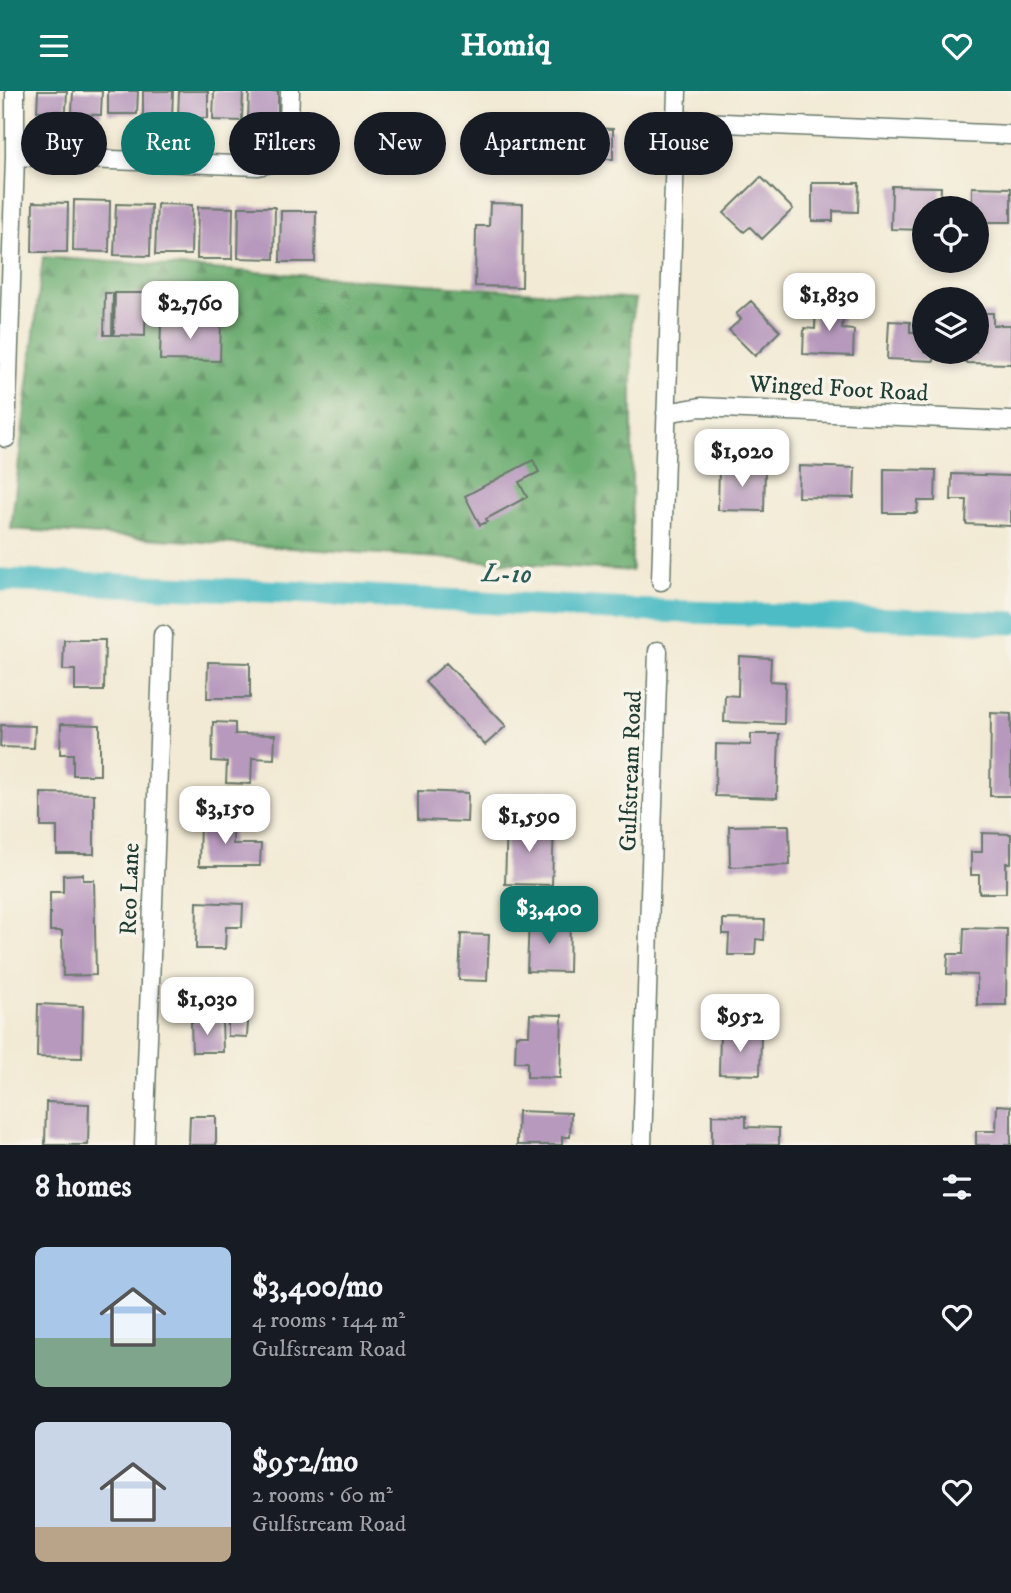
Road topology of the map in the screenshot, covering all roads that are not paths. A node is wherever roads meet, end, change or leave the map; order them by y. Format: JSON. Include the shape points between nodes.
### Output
{"nodes":[{"id":1,"x":15,"y":91,"type":"edge"},
{"id":2,"x":290,"y":91,"type":"edge"},
{"id":3,"x":677,"y":91,"type":"edge"},
{"id":4,"x":676,"y":112,"type":"edge"},
{"id":5,"x":733,"y":123,"type":"edge"},
{"id":6,"x":1011,"y":135,"type":"edge"},
{"id":7,"x":15,"y":156,"type":"junction"},
{"id":8,"x":674,"y":175,"type":"edge"},
{"id":9,"x":7,"y":179,"type":"edge"},
{"id":10,"x":666,"y":413,"type":"junction"},
{"id":11,"x":1011,"y":421,"type":"edge"},
{"id":12,"x":6,"y":438,"type":"dead end"},
{"id":13,"x":661,"y":582,"type":"dead end"},
{"id":14,"x":163,"y":635,"type":"dead end"},
{"id":15,"x":658,"y":651,"type":"dead end"},
{"id":16,"x":144,"y":1145,"type":"edge"},
{"id":17,"x":642,"y":1145,"type":"edge"}],
"edges":[{"from":1,"to":7,"type":"street"},
{"from":2,"to":7,"type":"street","via":[[288,152],[280,161],[258,166]]},
{"from":3,"to":4,"type":"street"},
{"from":5,"to":6,"type":"street"},
{"from":7,"to":9,"type":"street"},
{"from":8,"to":10,"type":"street"},
{"from":9,"to":12,"type":"street"},
{"from":10,"to":11,"type":"street","name":"Winged Foot Road","via":[[701,407]]},
{"from":10,"to":13,"type":"street"},
{"from":14,"to":16,"type":"street","name":"Reo Lane"},
{"from":15,"to":17,"type":"street","name":"Gulfstream Road"}]}
